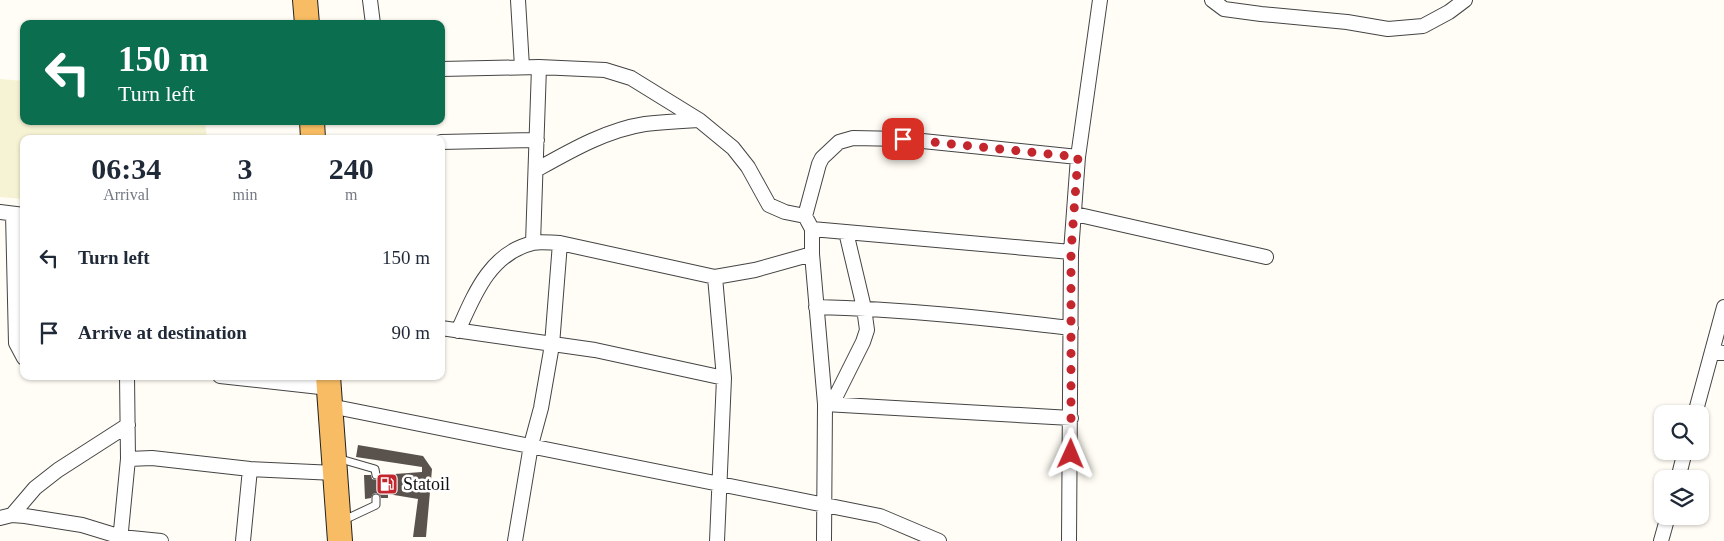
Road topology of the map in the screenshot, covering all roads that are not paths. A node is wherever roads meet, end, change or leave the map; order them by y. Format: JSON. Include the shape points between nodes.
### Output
{"nodes":[{"id":1,"x":305,"y":0,"type":"edge"},
{"id":2,"x":370,"y":0,"type":"edge"},
{"id":3,"x":518,"y":0,"type":"edge"},
{"id":4,"x":1100,"y":0,"type":"edge"},
{"id":5,"x":1212,"y":0,"type":"edge"},
{"id":6,"x":1466,"y":0,"type":"edge"},
{"id":7,"x":306,"y":20,"type":"edge"},
{"id":8,"x":372,"y":20,"type":"edge"},
{"id":9,"x":522,"y":67,"type":"junction"},
{"id":10,"x":539,"y":67,"type":"junction"},
{"id":11,"x":445,"y":69,"type":"edge"},
{"id":12,"x":699,"y":120,"type":"junction"},
{"id":13,"x":537,"y":140,"type":"junction"},
{"id":14,"x":445,"y":142,"type":"edge"},
{"id":15,"x":1078,"y":157,"type":"junction"},
{"id":16,"x":536,"y":170,"type":"junction"},
{"id":17,"x":12,"y":214,"type":"edge"},
{"id":18,"x":1075,"y":214,"type":"junction"},
{"id":19,"x":805,"y":216,"type":"junction"},
{"id":20,"x":812,"y":229,"type":"junction"},
{"id":21,"x":846,"y":232,"type":"junction"},
{"id":22,"x":533,"y":243,"type":"junction"},
{"id":23,"x":560,"y":243,"type":"junction"},
{"id":24,"x":1071,"y":252,"type":"junction"},
{"id":25,"x":812,"y":254,"type":"junction"},
{"id":26,"x":1266,"y":257,"type":"dead end"},
{"id":27,"x":715,"y":277,"type":"junction"},
{"id":28,"x":816,"y":307,"type":"junction"},
{"id":29,"x":1724,"y":307,"type":"edge"},
{"id":30,"x":864,"y":308,"type":"junction"},
{"id":31,"x":1071,"y":328,"type":"junction"},
{"id":32,"x":445,"y":329,"type":"edge"},
{"id":33,"x":458,"y":331,"type":"junction"},
{"id":34,"x":552,"y":344,"type":"junction"},
{"id":35,"x":20,"y":350,"type":"edge"},
{"id":36,"x":1718,"y":352,"type":"edge"},
{"id":37,"x":724,"y":378,"type":"junction"},
{"id":38,"x":127,"y":380,"type":"edge"},
{"id":39,"x":251,"y":380,"type":"edge"},
{"id":40,"x":329,"y":390,"type":"edge"},
{"id":41,"x":828,"y":404,"type":"junction"},
{"id":42,"x":1698,"y":405,"type":"edge"},
{"id":43,"x":1071,"y":418,"type":"junction"},
{"id":44,"x":128,"y":425,"type":"junction"},
{"id":45,"x":531,"y":446,"type":"junction"},
{"id":46,"x":128,"y":458,"type":"junction"},
{"id":47,"x":335,"y":465,"type":"junction"},
{"id":48,"x":250,"y":469,"type":"junction"},
{"id":49,"x":376,"y":475,"type":"dead end"},
{"id":50,"x":720,"y":483,"type":"junction"},
{"id":51,"x":376,"y":498,"type":"dead end"},
{"id":52,"x":823,"y":503,"type":"junction"},
{"id":53,"x":6,"y":516,"type":"edge"},
{"id":54,"x":1665,"y":525,"type":"edge"},
{"id":55,"x":339,"y":531,"type":"edge"},
{"id":56,"x":121,"y":539,"type":"edge"},
{"id":57,"x":161,"y":541,"type":"edge"},
{"id":58,"x":243,"y":541,"type":"edge"},
{"id":59,"x":515,"y":541,"type":"edge"},
{"id":60,"x":717,"y":541,"type":"edge"},
{"id":61,"x":824,"y":541,"type":"edge"},
{"id":62,"x":939,"y":541,"type":"edge"},
{"id":63,"x":1069,"y":541,"type":"edge"},
{"id":64,"x":1661,"y":541,"type":"edge"}],
"edges":[{"from":1,"to":7,"type":"highway"},
{"from":2,"to":8,"type":"street"},
{"from":3,"to":9,"type":"street"},
{"from":4,"to":15,"type":"street"},
{"from":5,"to":6,"type":"street","via":[[1224,9],[1388,29],[1423,26]]},
{"from":9,"to":10,"type":"street"},
{"from":9,"to":11,"type":"street"},
{"from":10,"to":12,"type":"street","via":[[605,70],[621,74]]},
{"from":10,"to":13,"type":"street"},
{"from":12,"to":16,"type":"street","via":[[644,125],[594,139]]},
{"from":12,"to":19,"type":"street","via":[[733,148],[748,167],[768,205]]},
{"from":13,"to":14,"type":"street"},
{"from":13,"to":16,"type":"street"},
{"from":15,"to":18,"type":"street"},
{"from":15,"to":19,"type":"street","via":[[903,139],[853,138],[839,142],[822,158]]},
{"from":16,"to":22,"type":"street"},
{"from":17,"to":35,"type":"street","via":[[16,343]]},
{"from":18,"to":24,"type":"street"},
{"from":18,"to":26,"type":"street"},
{"from":19,"to":20,"type":"street"},
{"from":20,"to":21,"type":"street"},
{"from":20,"to":25,"type":"street"},
{"from":21,"to":24,"type":"street"},
{"from":21,"to":30,"type":"street"},
{"from":22,"to":23,"type":"street"},
{"from":22,"to":33,"type":"street","via":[[510,253],[485,276]]},
{"from":23,"to":27,"type":"street"},
{"from":23,"to":34,"type":"street"},
{"from":24,"to":31,"type":"street"},
{"from":25,"to":27,"type":"street"},
{"from":25,"to":28,"type":"street"},
{"from":27,"to":37,"type":"street"},
{"from":28,"to":30,"type":"street"},
{"from":28,"to":41,"type":"street"},
{"from":29,"to":36,"type":"street"},
{"from":30,"to":31,"type":"street","via":[[973,316]]},
{"from":30,"to":41,"type":"street","via":[[866,335]]},
{"from":31,"to":43,"type":"street"},
{"from":32,"to":33,"type":"street"},
{"from":33,"to":34,"type":"street"},
{"from":34,"to":37,"type":"street"},
{"from":34,"to":45,"type":"street"},
{"from":36,"to":42,"type":"street"},
{"from":37,"to":50,"type":"street"},
{"from":38,"to":44,"type":"street"},
{"from":39,"to":40,"type":"street"},
{"from":40,"to":45,"type":"street"},
{"from":40,"to":47,"type":"highway"},
{"from":41,"to":43,"type":"street"},
{"from":41,"to":52,"type":"street"},
{"from":43,"to":63,"type":"street"},
{"from":44,"to":46,"type":"street"},
{"from":44,"to":53,"type":"street","via":[[58,470]]},
{"from":45,"to":50,"type":"street"},
{"from":45,"to":59,"type":"street"},
{"from":46,"to":48,"type":"street"},
{"from":46,"to":56,"type":"street"},
{"from":47,"to":48,"type":"street"},
{"from":47,"to":49,"type":"lane","via":[[374,469]]},
{"from":47,"to":55,"type":"highway"},
{"from":48,"to":58,"type":"street"},
{"from":50,"to":52,"type":"street"},
{"from":50,"to":60,"type":"street"},
{"from":51,"to":55,"type":"lane","via":[[376,505]]},
{"from":52,"to":61,"type":"street"},
{"from":52,"to":62,"type":"street","via":[[880,516]]},
{"from":53,"to":56,"type":"street","via":[[82,525]]},
{"from":54,"to":64,"type":"street"},
{"from":56,"to":57,"type":"street"}]}
